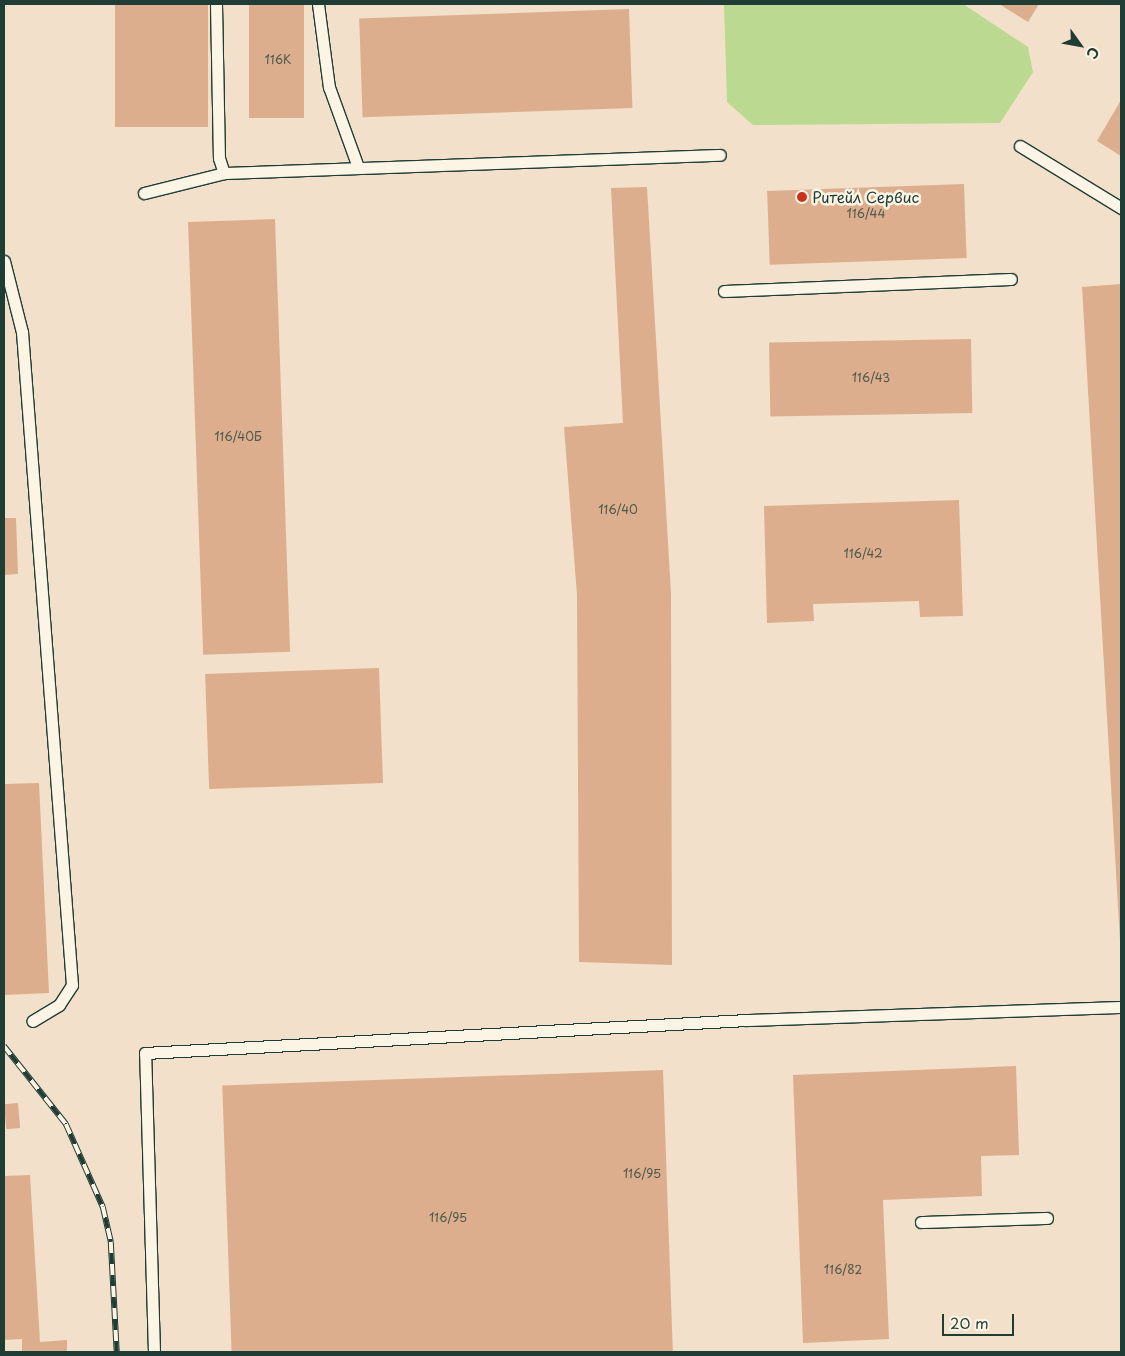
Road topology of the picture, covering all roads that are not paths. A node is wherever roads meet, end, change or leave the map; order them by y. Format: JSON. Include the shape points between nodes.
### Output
{"nodes":[{"id":1,"x":216,"y":4,"type":"edge"},
{"id":2,"x":318,"y":4,"type":"edge"},
{"id":3,"x":1020,"y":146,"type":"dead end"},
{"id":4,"x":720,"y":154,"type":"dead end"},
{"id":5,"x":358,"y":168,"type":"junction"},
{"id":6,"x":224,"y":172,"type":"junction"},
{"id":7,"x":144,"y":193,"type":"dead end"},
{"id":8,"x":1121,"y":208,"type":"edge"},
{"id":9,"x":4,"y":260,"type":"edge"},
{"id":10,"x":1011,"y":279,"type":"dead end"},
{"id":11,"x":724,"y":291,"type":"dead end"},
{"id":12,"x":1121,"y":1007,"type":"edge"},
{"id":13,"x":32,"y":1021,"type":"dead end"},
{"id":14,"x":1047,"y":1218,"type":"dead end"},
{"id":15,"x":921,"y":1222,"type":"dead end"},
{"id":16,"x":154,"y":1352,"type":"edge"}],
"edges":[{"from":1,"to":6,"type":"lane","via":[[219,158]]},
{"from":2,"to":5,"type":"lane","via":[[329,87]]},
{"from":3,"to":8,"type":"lane"},
{"from":4,"to":5,"type":"lane"},
{"from":5,"to":6,"type":"lane"},
{"from":6,"to":7,"type":"lane"},
{"from":9,"to":13,"type":"lane","via":[[22,332],[72,985],[59,1005]]},
{"from":10,"to":11,"type":"lane"},
{"from":12,"to":16,"type":"lane","via":[[747,1020],[145,1053]]},
{"from":14,"to":15,"type":"lane"}]}
